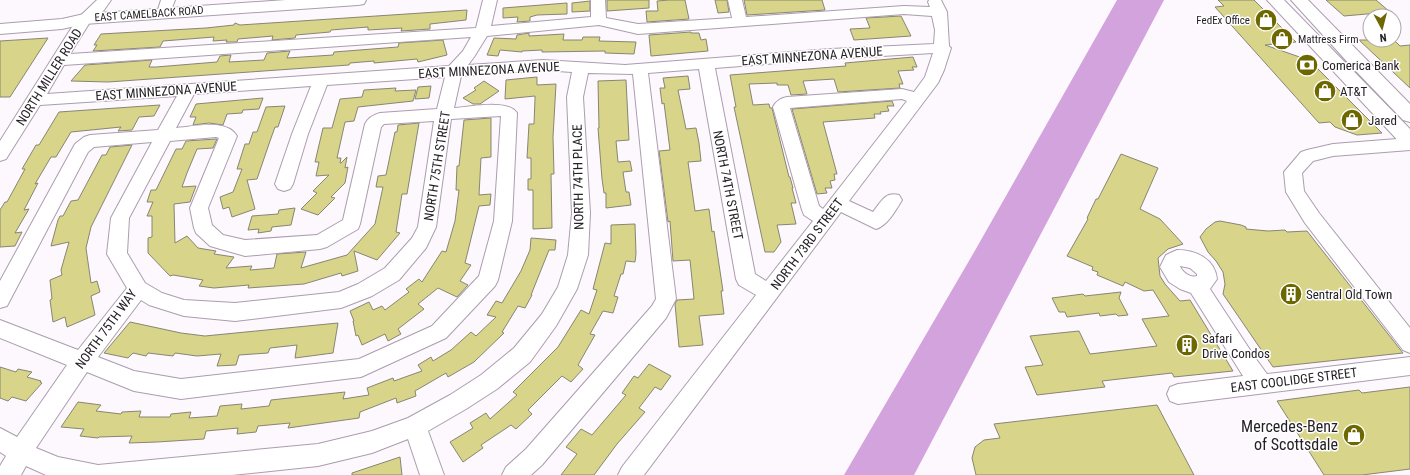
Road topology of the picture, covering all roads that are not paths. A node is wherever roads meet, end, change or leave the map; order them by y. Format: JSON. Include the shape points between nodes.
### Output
{"nodes":[{"id":1,"x":88,"y":0,"type":"edge"},
{"id":2,"x":104,"y":0,"type":"edge"},
{"id":3,"x":358,"y":0,"type":"edge"},
{"id":4,"x":490,"y":0,"type":"edge"},
{"id":5,"x":598,"y":0,"type":"edge"},
{"id":6,"x":735,"y":0,"type":"edge"},
{"id":7,"x":824,"y":0,"type":"edge"},
{"id":8,"x":1275,"y":0,"type":"edge"},
{"id":9,"x":1298,"y":0,"type":"edge"},
{"id":10,"x":937,"y":6,"type":"edge"},
{"id":11,"x":166,"y":7,"type":"edge"},
{"id":12,"x":830,"y":15,"type":"junction"},
{"id":13,"x":0,"y":19,"type":"edge"},
{"id":14,"x":84,"y":19,"type":"junction"},
{"id":15,"x":599,"y":21,"type":"junction"},
{"id":16,"x":740,"y":21,"type":"junction"},
{"id":17,"x":0,"y":29,"type":"edge"},
{"id":18,"x":483,"y":30,"type":"junction"},
{"id":19,"x":943,"y":48,"type":"junction"},
{"id":20,"x":60,"y":60,"type":"junction"},
{"id":21,"x":706,"y":63,"type":"junction"},
{"id":22,"x":581,"y":68,"type":"junction"},
{"id":23,"x":640,"y":68,"type":"junction"},
{"id":24,"x":454,"y":71,"type":"junction"},
{"id":25,"x":321,"y":81,"type":"junction"},
{"id":26,"x":188,"y":90,"type":"junction"},
{"id":27,"x":918,"y":98,"type":"junction"},
{"id":28,"x":35,"y":100,"type":"junction"},
{"id":29,"x":444,"y":114,"type":"junction"},
{"id":30,"x":1410,"y":115,"type":"edge"},
{"id":31,"x":164,"y":135,"type":"junction"},
{"id":32,"x":1410,"y":142,"type":"edge"},
{"id":33,"x":0,"y":155,"type":"edge"},
{"id":34,"x":284,"y":184,"type":"dead end"},
{"id":35,"x":893,"y":200,"type":"dead end"},
{"id":36,"x":838,"y":203,"type":"junction"},
{"id":37,"x":825,"y":220,"type":"junction"},
{"id":38,"x":1197,"y":285,"type":"dead end"},
{"id":39,"x":138,"y":289,"type":"junction"},
{"id":40,"x":770,"y":293,"type":"junction"},
{"id":41,"x":0,"y":300,"type":"edge"},
{"id":42,"x":0,"y":329,"type":"edge"},
{"id":43,"x":1410,"y":344,"type":"edge"},
{"id":44,"x":81,"y":362,"type":"junction"},
{"id":45,"x":1410,"y":366,"type":"edge"},
{"id":46,"x":1262,"y":384,"type":"junction"},
{"id":47,"x":1178,"y":394,"type":"dead end"},
{"id":48,"x":415,"y":426,"type":"junction"},
{"id":49,"x":0,"y":439,"type":"edge"},
{"id":50,"x":20,"y":452,"type":"junction"},
{"id":51,"x":8,"y":475,"type":"edge"},
{"id":52,"x":96,"y":475,"type":"edge"},
{"id":53,"x":101,"y":475,"type":"edge"},
{"id":54,"x":432,"y":475,"type":"edge"},
{"id":55,"x":514,"y":475,"type":"edge"},
{"id":56,"x":630,"y":475,"type":"edge"}],
"edges":[{"from":1,"to":14,"type":"street","name":"NORTH MILLER ROAD","via":[[83,8]]},
{"from":2,"to":14,"type":"street","name":"NORTH MILLER ROAD"},
{"from":3,"to":11,"type":"main road","name":"EAST CAMELBACK ROAD"},
{"from":4,"to":18,"type":"street","name":"NORTH 75TH STREET"},
{"from":5,"to":15,"type":"street"},
{"from":6,"to":16,"type":"street"},
{"from":7,"to":12,"type":"street"},
{"from":8,"to":32,"type":"main road"},
{"from":9,"to":30,"type":"main road"},
{"from":10,"to":12,"type":"street"},
{"from":10,"to":19,"type":"street","name":"NORTH 73RD STREET"},
{"from":11,"to":14,"type":"main road","name":"EAST CAMELBACK ROAD"},
{"from":12,"to":16,"type":"street"},
{"from":13,"to":14,"type":"main road","name":"EAST CAMELBACK ROAD","via":[[68,14]]},
{"from":14,"to":17,"type":"main road","name":"EAST CAMELBACK ROAD","via":[[62,24]]},
{"from":14,"to":20,"type":"street","name":"NORTH MILLER ROAD"},
{"from":15,"to":16,"type":"street","via":[[638,29]]},
{"from":15,"to":18,"type":"street"},
{"from":18,"to":20,"type":"street"},
{"from":18,"to":24,"type":"street","name":"NORTH 75TH STREET","via":[[469,54]]},
{"from":19,"to":21,"type":"street","name":"EAST MINNEZONA AVENUE"},
{"from":19,"to":27,"type":"street","name":"NORTH 73RD STREET","via":[[935,73]]},
{"from":20,"to":28,"type":"street","name":"NORTH MILLER ROAD"},
{"from":21,"to":23,"type":"street","name":"EAST MINNEZONA AVENUE"},
{"from":21,"to":40,"type":"street","name":"NORTH 74TH STREET","via":[[746,279]]},
{"from":22,"to":23,"type":"street","name":"EAST MINNEZONA AVENUE"},
{"from":22,"to":24,"type":"street","name":"EAST MINNEZONA AVENUE","via":[[543,65]]},
{"from":22,"to":48,"type":"street","name":"NORTH 74TH PLACE","via":[[575,97],[581,213],[578,255],[567,289],[549,320],[522,356],[489,382]]},
{"from":23,"to":55,"type":"street","via":[[666,299],[659,312],[539,452]]},
{"from":24,"to":25,"type":"street","name":"EAST MINNEZONA AVENUE"},
{"from":24,"to":29,"type":"street","name":"NORTH 75TH STREET"},
{"from":25,"to":26,"type":"street","name":"EAST MINNEZONA AVENUE"},
{"from":25,"to":34,"type":"street"},
{"from":26,"to":28,"type":"street","name":"EAST MINNEZONA AVENUE"},
{"from":26,"to":31,"type":"street","name":"NORTH 75TH WAY"},
{"from":27,"to":36,"type":"street","name":"NORTH 73RD STREET"},
{"from":27,"to":37,"type":"street","via":[[902,94],[787,102],[781,108],[811,210]]},
{"from":28,"to":33,"type":"street","name":"NORTH MILLER ROAD"},
{"from":29,"to":31,"type":"street","via":[[380,119],[373,124],[351,224],[320,242],[245,248],[218,242],[203,228],[199,208],[228,136],[219,131]]},
{"from":29,"to":39,"type":"street","name":"NORTH 75TH STREET","via":[[427,227],[419,243],[392,274],[365,290],[341,300],[235,312],[184,308]]},
{"from":29,"to":44,"type":"street","via":[[503,110],[510,113],[503,221],[488,280],[439,332],[361,368],[182,389],[134,381]]},
{"from":31,"to":39,"type":"street","name":"NORTH 75TH WAY","via":[[120,218],[117,254]]},
{"from":31,"to":41,"type":"street","via":[[90,141],[81,148]]},
{"from":32,"to":43,"type":"street","via":[[1333,150],[1307,156],[1294,172],[1295,192],[1312,218]]},
{"from":35,"to":36,"type":"street","via":[[876,222]]},
{"from":36,"to":37,"type":"street","name":"NORTH 73RD STREET"},
{"from":37,"to":40,"type":"street","name":"NORTH 73RD STREET"},
{"from":38,"to":46,"type":"street"},
{"from":39,"to":44,"type":"street","name":"NORTH 75TH WAY"},
{"from":40,"to":56,"type":"street","name":"NORTH 73RD STREET"},
{"from":42,"to":44,"type":"street"},
{"from":44,"to":50,"type":"street","name":"NORTH 75TH WAY"},
{"from":45,"to":46,"type":"street","name":"EAST COOLIDGE STREET"},
{"from":46,"to":47,"type":"street","name":"EAST COOLIDGE STREET"},
{"from":48,"to":53,"type":"street","via":[[372,442],[318,455]]},
{"from":48,"to":54,"type":"street"},
{"from":49,"to":50,"type":"street"},
{"from":50,"to":51,"type":"street","name":"NORTH 75TH WAY"},
{"from":50,"to":52,"type":"street","via":[[57,468]]}]}
